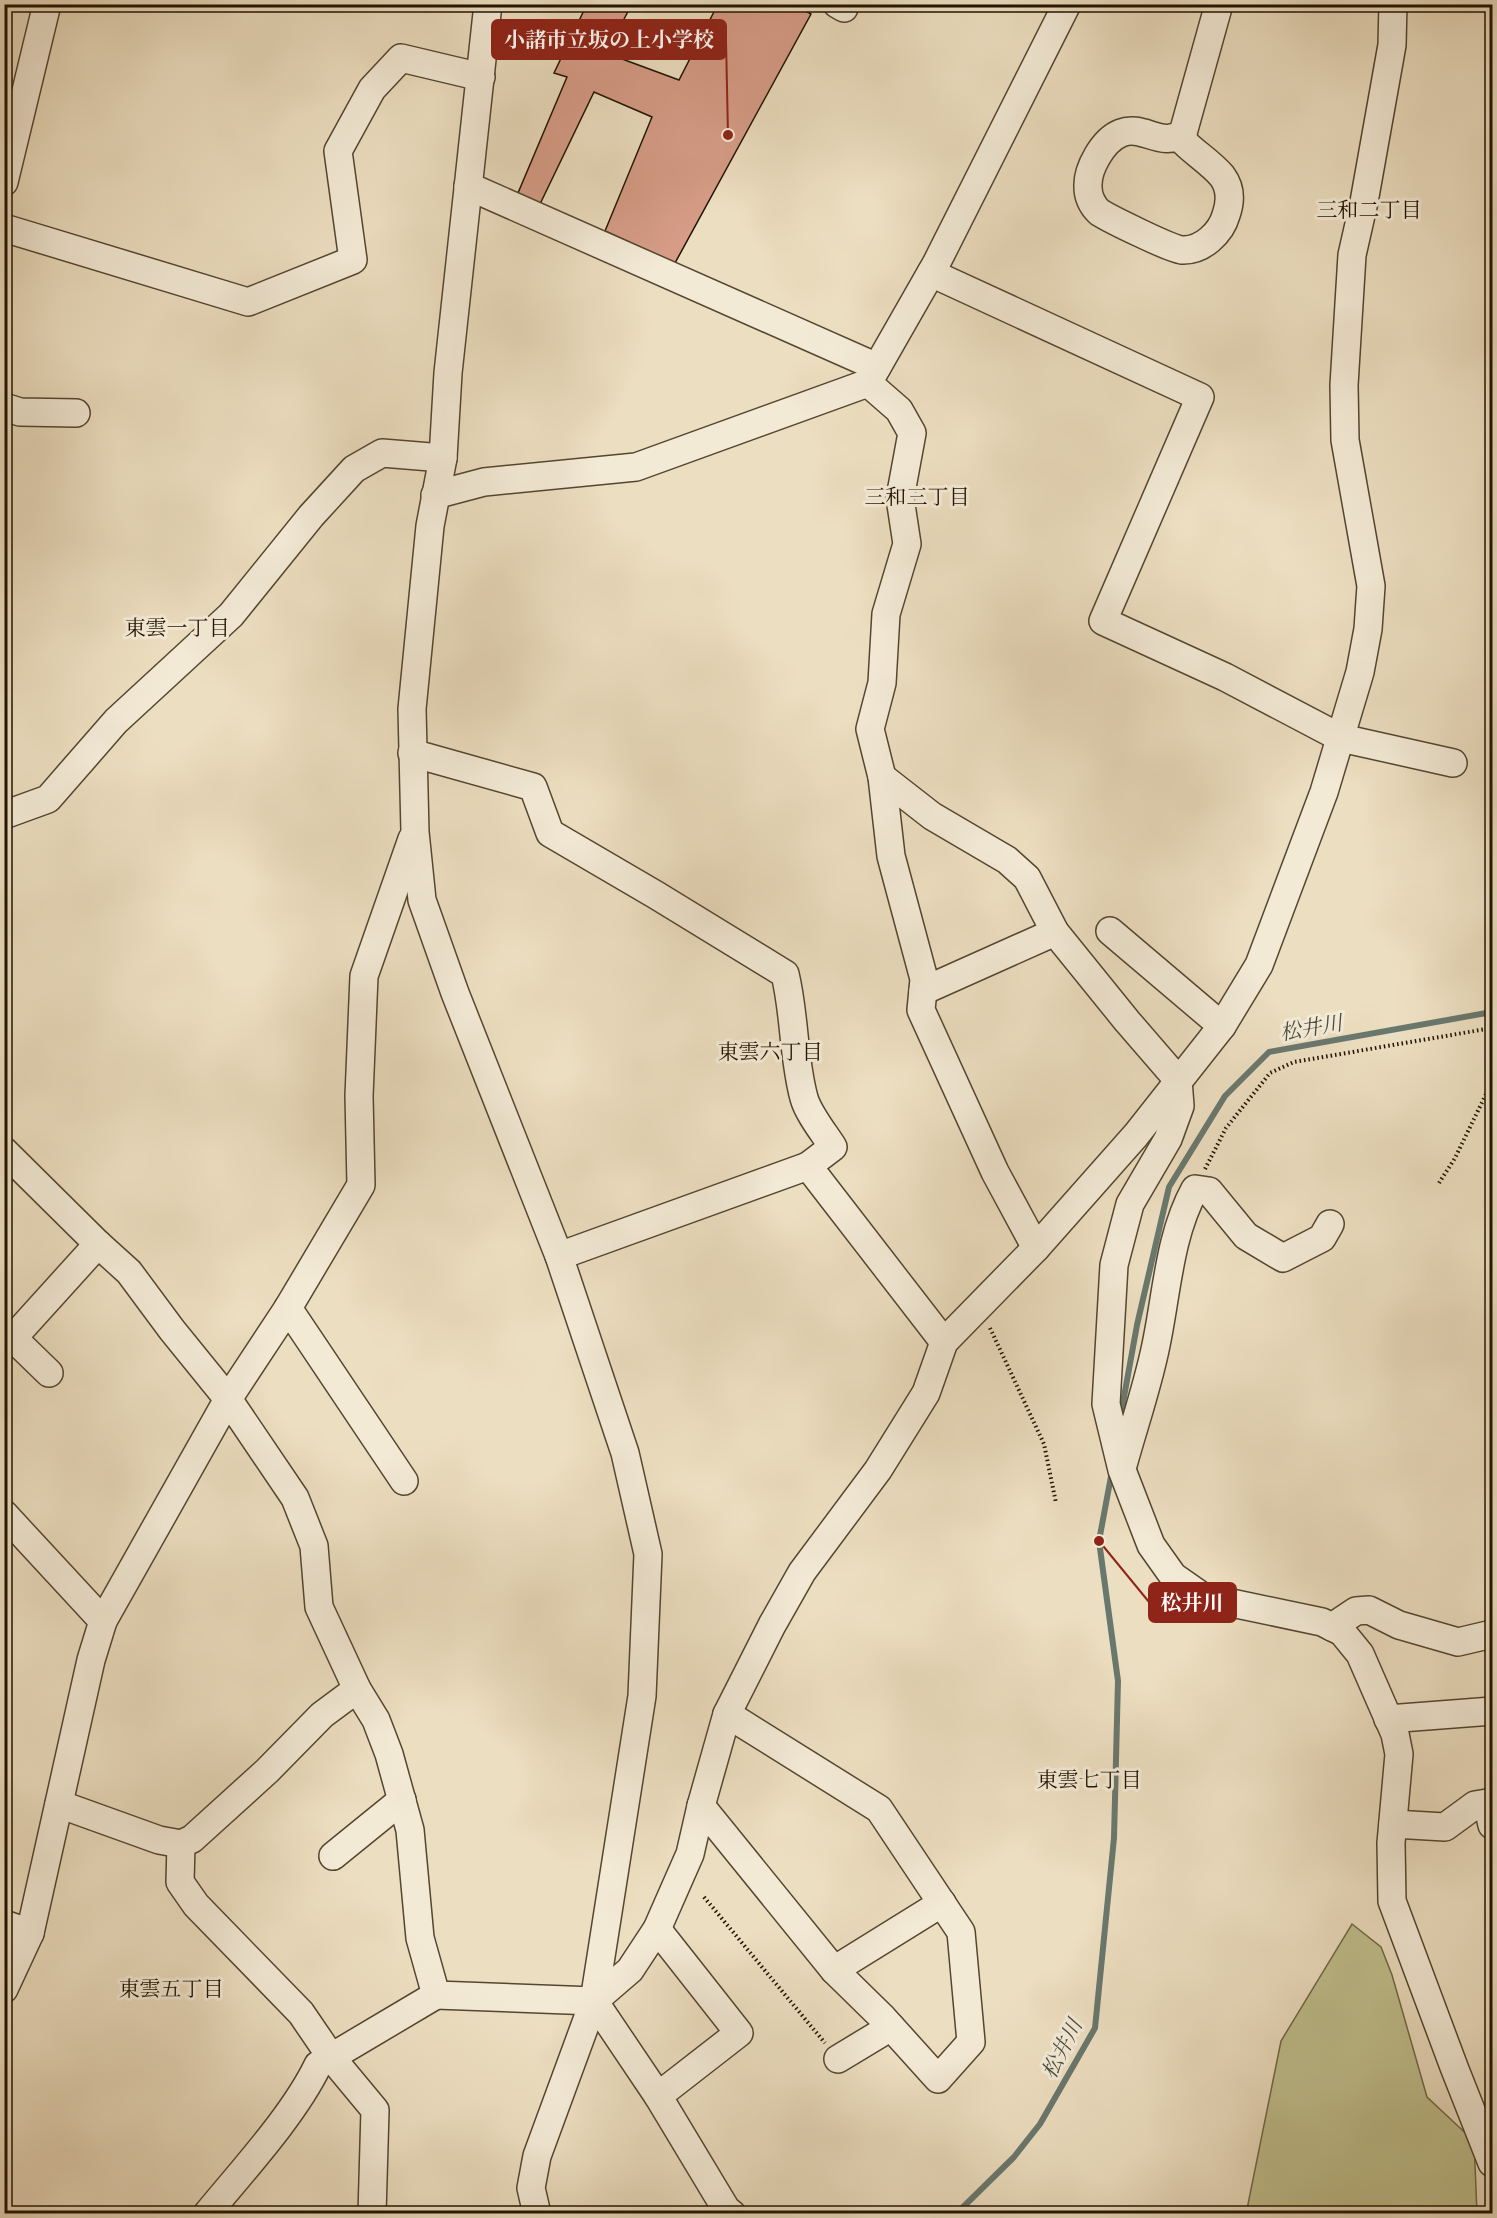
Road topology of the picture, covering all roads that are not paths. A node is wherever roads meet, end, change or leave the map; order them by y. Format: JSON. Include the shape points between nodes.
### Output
{"nodes":[{"id":1,"x":47,"y":4,"type":"edge"},
{"id":2,"x":488,"y":4,"type":"edge"},
{"id":3,"x":1067,"y":4,"type":"edge"},
{"id":4,"x":1219,"y":4,"type":"edge"},
{"id":5,"x":1393,"y":4,"type":"edge"},
{"id":6,"x":480,"y":77,"type":"junction"},
{"id":7,"x":1183,"y":132,"type":"junction"},
{"id":8,"x":4,"y":182,"type":"edge"},
{"id":9,"x":468,"y":186,"type":"junction"},
{"id":10,"x":4,"y":228,"type":"edge"},
{"id":11,"x":931,"y":273,"type":"junction"},
{"id":12,"x":872,"y":375,"type":"junction"},
{"id":13,"x":4,"y":407,"type":"edge"},
{"id":14,"x":76,"y":413,"type":"dead end"},
{"id":15,"x":443,"y":458,"type":"junction"},
{"id":16,"x":435,"y":495,"type":"junction"},
{"id":17,"x":1341,"y":738,"type":"junction"},
{"id":18,"x":412,"y":753,"type":"junction"},
{"id":19,"x":1452,"y":763,"type":"dead end"},
{"id":20,"x":882,"y":777,"type":"junction"},
{"id":21,"x":4,"y":815,"type":"edge"},
{"id":22,"x":415,"y":832,"type":"junction"},
{"id":23,"x":1110,"y":931,"type":"dead end"},
{"id":24,"x":1055,"y":933,"type":"junction"},
{"id":25,"x":923,"y":991,"type":"junction"},
{"id":26,"x":1222,"y":1026,"type":"junction"},
{"id":27,"x":1178,"y":1080,"type":"junction"},
{"id":28,"x":4,"y":1150,"type":"edge"},
{"id":29,"x":808,"y":1166,"type":"junction"},
{"id":30,"x":1330,"y":1224,"type":"dead end"},
{"id":31,"x":98,"y":1244,"type":"junction"},
{"id":32,"x":1036,"y":1248,"type":"junction"},
{"id":33,"x":559,"y":1256,"type":"junction"},
{"id":34,"x":288,"y":1308,"type":"junction"},
{"id":35,"x":944,"y":1342,"type":"junction"},
{"id":36,"x":49,"y":1372,"type":"dead end"},
{"id":37,"x":228,"y":1399,"type":"junction"},
{"id":38,"x":1122,"y":1470,"type":"junction"},
{"id":39,"x":404,"y":1481,"type":"dead end"},
{"id":40,"x":9,"y":1529,"type":"edge"},
{"id":41,"x":103,"y":1621,"type":"junction"},
{"id":42,"x":1332,"y":1627,"type":"junction"},
{"id":43,"x":1491,"y":1636,"type":"edge"},
{"id":44,"x":357,"y":1689,"type":"junction"},
{"id":45,"x":1492,"y":1712,"type":"edge"},
{"id":46,"x":727,"y":1714,"type":"junction"},
{"id":47,"x":1388,"y":1719,"type":"junction"},
{"id":48,"x":402,"y":1800,"type":"junction"},
{"id":49,"x":59,"y":1804,"type":"junction"},
{"id":50,"x":700,"y":1806,"type":"junction"},
{"id":51,"x":1393,"y":1824,"type":"junction"},
{"id":52,"x":1492,"y":1825,"type":"edge"},
{"id":53,"x":181,"y":1844,"type":"junction"},
{"id":54,"x":333,"y":1856,"type":"dead end"},
{"id":55,"x":942,"y":1903,"type":"junction"},
{"id":56,"x":4,"y":1924,"type":"edge"},
{"id":57,"x":657,"y":1929,"type":"junction"},
{"id":58,"x":30,"y":1933,"type":"junction"},
{"id":59,"x":834,"y":1971,"type":"junction"},
{"id":60,"x":4,"y":1989,"type":"edge"},
{"id":61,"x":436,"y":1995,"type":"junction"},
{"id":62,"x":594,"y":2001,"type":"junction"},
{"id":63,"x":891,"y":2027,"type":"junction"},
{"id":64,"x":331,"y":2057,"type":"junction"},
{"id":65,"x":838,"y":2060,"type":"road end"},
{"id":66,"x":658,"y":2096,"type":"junction"},
{"id":67,"x":1492,"y":2163,"type":"edge"},
{"id":68,"x":207,"y":2214,"type":"edge"},
{"id":69,"x":372,"y":2214,"type":"edge"},
{"id":70,"x":537,"y":2214,"type":"edge"},
{"id":71,"x":732,"y":2214,"type":"edge"}],
"edges":[{"from":1,"to":8,"type":"street"},
{"from":2,"to":6,"type":"street"},
{"from":3,"to":11,"type":"street"},
{"from":4,"to":7,"type":"street"},
{"from":5,"to":17,"type":"street","via":[[1392,45],[1352,255],[1344,385],[1345,440],[1371,586],[1362,661]]},
{"from":6,"to":9,"type":"street"},
{"from":6,"to":10,"type":"street","via":[[401,58],[372,89],[338,151],[353,260],[248,302]]},
{"from":7,"to":7,"type":"street","via":[[1184,142],[1222,176],[1230,190],[1226,217],[1218,230],[1207,243],[1182,250],[1099,212],[1087,187],[1099,154],[1122,132],[1168,140]]},
{"from":9,"to":12,"type":"street"},
{"from":9,"to":15,"type":"street"},
{"from":11,"to":12,"type":"street"},
{"from":11,"to":17,"type":"street","via":[[1200,397],[1103,621],[1225,677]]},
{"from":12,"to":16,"type":"street","via":[[636,467],[484,482]]},
{"from":12,"to":20,"type":"street","via":[[912,433],[900,498],[907,544],[886,614],[882,683],[870,729]]},
{"from":13,"to":14,"type":"street","via":[[20,412]]},
{"from":15,"to":16,"type":"street"},
{"from":15,"to":21,"type":"street","via":[[382,453],[354,469],[231,615],[116,721],[48,799]]},
{"from":16,"to":18,"type":"street","via":[[412,709]]},
{"from":17,"to":19,"type":"street"},
{"from":17,"to":26,"type":"street","via":[[1259,965]]},
{"from":18,"to":22,"type":"street"},
{"from":18,"to":29,"type":"street","via":[[533,787],[550,833],[785,974],[804,1101],[833,1147]]},
{"from":20,"to":24,"type":"street","via":[[932,816],[1006,860],[1027,878]]},
{"from":20,"to":25,"type":"street","via":[[891,856],[924,979]]},
{"from":22,"to":33,"type":"street","via":[[422,900]]},
{"from":22,"to":34,"type":"street","via":[[364,976],[359,1096],[361,1185]]},
{"from":23,"to":26,"type":"street"},
{"from":24,"to":25,"type":"street"},
{"from":24,"to":27,"type":"street"},
{"from":25,"to":32,"type":"street","via":[[921,1010],[995,1172]]},
{"from":26,"to":27,"type":"street"},
{"from":27,"to":32,"type":"street","via":[[1136,1135]]},
{"from":27,"to":38,"type":"street","via":[[1180,1106],[1168,1139],[1130,1204],[1114,1265],[1106,1404]]},
{"from":28,"to":31,"type":"street"},
{"from":29,"to":33,"type":"street"},
{"from":29,"to":35,"type":"street"},
{"from":30,"to":38,"type":"street","via":[[1322,1238],[1282,1258],[1246,1236],[1209,1191],[1195,1189],[1178,1226],[1156,1346]]},
{"from":31,"to":36,"type":"street","via":[[13,1338]]},
{"from":31,"to":37,"type":"street","via":[[129,1272]]},
{"from":32,"to":35,"type":"street"},
{"from":33,"to":62,"type":"street","via":[[626,1453],[648,1554],[642,1696]]},
{"from":34,"to":37,"type":"street"},
{"from":34,"to":39,"type":"street"},
{"from":35,"to":46,"type":"street","via":[[926,1393],[878,1470],[802,1572]]},
{"from":37,"to":41,"type":"street"},
{"from":37,"to":44,"type":"street","via":[[295,1498],[314,1546],[319,1607]]},
{"from":38,"to":42,"type":"street","via":[[1151,1545],[1173,1576],[1203,1597]]},
{"from":40,"to":41,"type":"street"},
{"from":41,"to":49,"type":"street"},
{"from":42,"to":43,"type":"street","via":[[1356,1611],[1369,1610],[1399,1625],[1458,1642]]},
{"from":42,"to":47,"type":"street","via":[[1342,1632],[1360,1654]]},
{"from":44,"to":48,"type":"street","via":[[376,1720]]},
{"from":44,"to":53,"type":"street","via":[[322,1715],[267,1771],[192,1839]]},
{"from":45,"to":47,"type":"street"},
{"from":46,"to":50,"type":"street"},
{"from":46,"to":55,"type":"street","via":[[879,1809]]},
{"from":47,"to":51,"type":"street","via":[[1399,1754]]},
{"from":48,"to":54,"type":"street"},
{"from":48,"to":61,"type":"street","via":[[410,1830],[420,1938]]},
{"from":49,"to":53,"type":"street","via":[[159,1840]]},
{"from":49,"to":58,"type":"street"},
{"from":50,"to":57,"type":"street","via":[[690,1854]]},
{"from":50,"to":59,"type":"street"},
{"from":51,"to":52,"type":"street","via":[[1445,1827],[1475,1805],[1487,1803]]},
{"from":51,"to":67,"type":"street","via":[[1392,1901]]},
{"from":53,"to":64,"type":"street","via":[[180,1882],[196,1905],[301,2013]]},
{"from":55,"to":59,"type":"street"},
{"from":55,"to":63,"type":"street","via":[[961,1932],[971,2042],[938,2079]]},
{"from":56,"to":58,"type":"street"},
{"from":57,"to":62,"type":"street","via":[[630,1970]]},
{"from":57,"to":66,"type":"street","via":[[739,2033]]},
{"from":58,"to":60,"type":"street"},
{"from":59,"to":63,"type":"street"},
{"from":61,"to":62,"type":"street"},
{"from":61,"to":64,"type":"street"},
{"from":62,"to":66,"type":"street"},
{"from":62,"to":70,"type":"street","via":[[537,2156],[531,2188]]},
{"from":63,"to":65,"type":"street"},
{"from":64,"to":68,"type":"street","via":[[318,2065],[276,2128]]},
{"from":64,"to":69,"type":"street","via":[[375,2110]]},
{"from":66,"to":71,"type":"street"}]}
